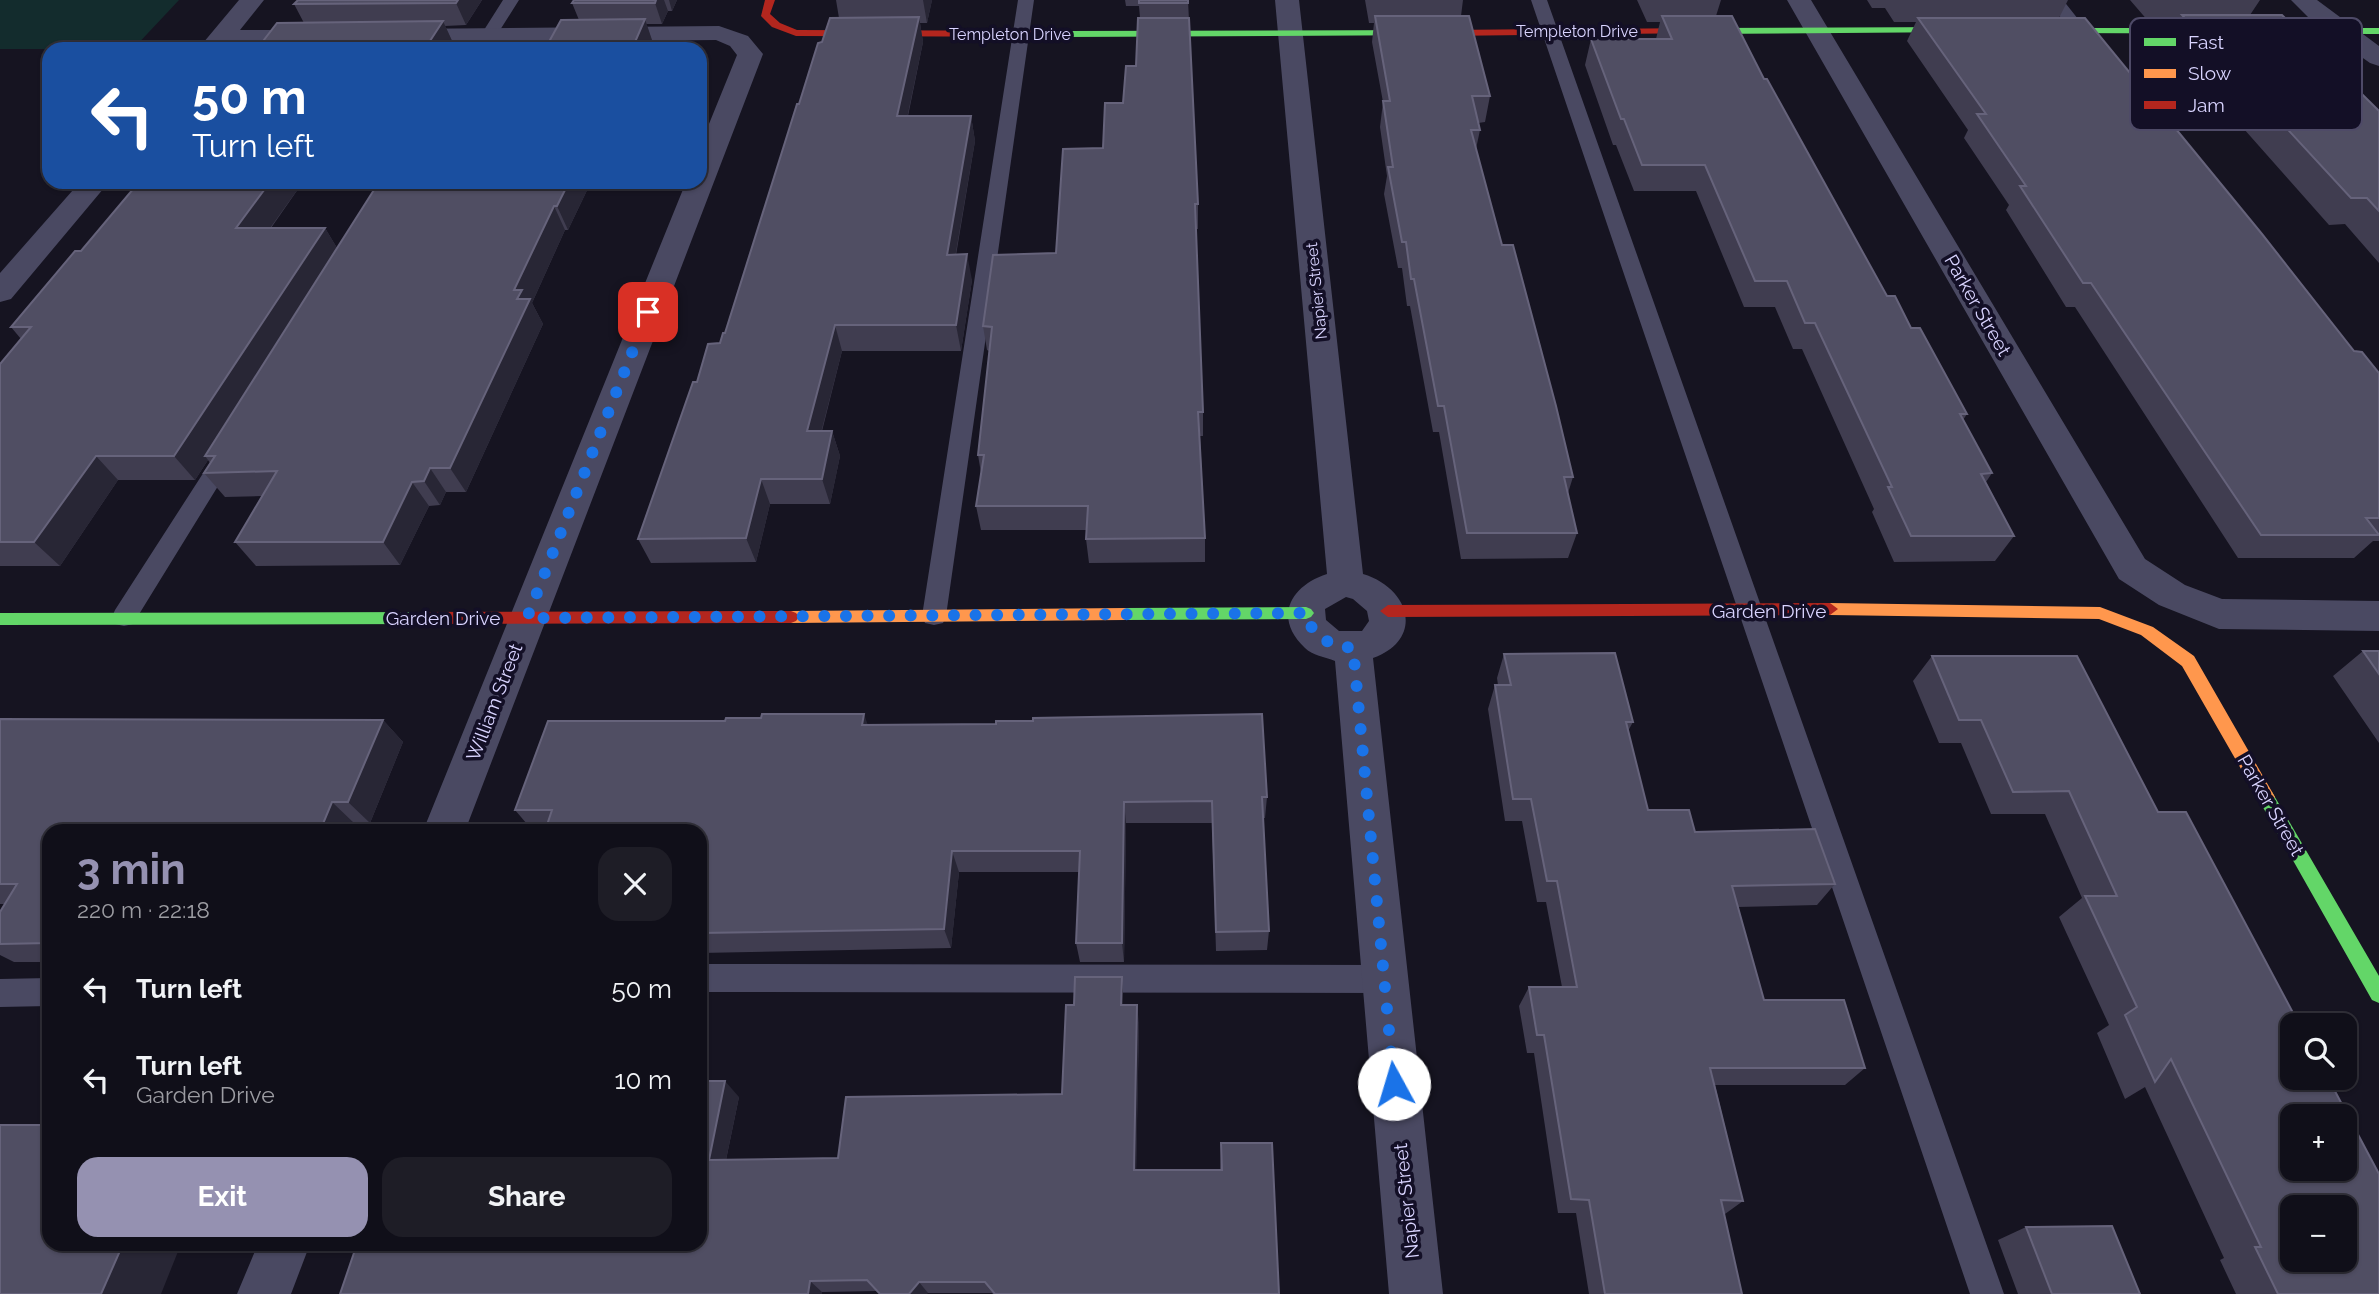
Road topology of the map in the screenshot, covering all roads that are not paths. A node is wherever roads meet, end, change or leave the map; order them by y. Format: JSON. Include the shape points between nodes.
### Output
{"nodes":[{"id":1,"x":252,"y":0,"type":"edge"},
{"id":2,"x":511,"y":0,"type":"edge"},
{"id":3,"x":770,"y":0,"type":"edge"},
{"id":4,"x":1026,"y":0,"type":"edge"},
{"id":5,"x":1287,"y":0,"type":"edge"},
{"id":6,"x":1539,"y":0,"type":"edge"},
{"id":7,"x":1799,"y":0,"type":"edge"},
{"id":8,"x":2054,"y":0,"type":"edge"},
{"id":9,"x":2303,"y":0,"type":"edge"},
{"id":10,"x":2325,"y":18,"type":"edge"},
{"id":11,"x":1982,"y":30,"type":"edge"},
{"id":12,"x":2024,"y":30,"type":"edge"},
{"id":13,"x":2079,"y":30,"type":"junction"},
{"id":14,"x":2130,"y":30,"type":"edge"},
{"id":15,"x":1549,"y":31,"type":"junction"},
{"id":16,"x":1816,"y":31,"type":"junction"},
{"id":17,"x":1021,"y":34,"type":"junction"},
{"id":18,"x":1290,"y":34,"type":"junction"},
{"id":19,"x":337,"y":37,"type":"edge"},
{"id":20,"x":379,"y":37,"type":"edge"},
{"id":21,"x":217,"y":42,"type":"edge"},
{"id":22,"x":236,"y":42,"type":"edge"},
{"id":23,"x":485,"y":42,"type":"edge"},
{"id":24,"x":2362,"y":46,"type":"edge"},
{"id":25,"x":2100,"y":56,"type":"edge"},
{"id":26,"x":2379,"y":58,"type":"edge"},
{"id":27,"x":707,"y":163,"type":"edge"},
{"id":28,"x":89,"y":189,"type":"edge"},
{"id":29,"x":697,"y":189,"type":"edge"},
{"id":30,"x":0,"y":292,"type":"edge"},
{"id":31,"x":237,"y":436,"type":"edge"},
{"id":32,"x":1346,"y":583,"type":"junction"},
{"id":33,"x":1388,"y":611,"type":"junction"},
{"id":34,"x":1752,"y":612,"type":"junction"},
{"id":35,"x":1306,"y":613,"type":"junction"},
{"id":36,"x":934,"y":616,"type":"junction"},
{"id":37,"x":2379,"y":616,"type":"edge"},
{"id":38,"x":124,"y":617,"type":"junction"},
{"id":39,"x":527,"y":618,"type":"junction"},
{"id":40,"x":0,"y":619,"type":"edge"},
{"id":41,"x":2147,"y":631,"type":"joint"},
{"id":42,"x":1353,"y":648,"type":"junction"},
{"id":43,"x":447,"y":824,"type":"edge"},
{"id":44,"x":707,"y":978,"type":"edge"},
{"id":45,"x":1384,"y":979,"type":"junction"},
{"id":46,"x":42,"y":992,"type":"edge"},
{"id":47,"x":0,"y":993,"type":"edge"},
{"id":48,"x":2379,"y":994,"type":"edge"},
{"id":49,"x":281,"y":1251,"type":"edge"},
{"id":50,"x":264,"y":1294,"type":"edge"},
{"id":51,"x":1416,"y":1294,"type":"edge"},
{"id":52,"x":1987,"y":1294,"type":"edge"}],
"edges":[{"from":1,"to":21,"type":"street"},
{"from":2,"to":23,"type":"lane"},
{"from":3,"to":17,"type":"street","name":"Templeton Drive","via":[[765,14],[776,25],[796,33]]},
{"from":4,"to":17,"type":"lane"},
{"from":5,"to":18,"type":"street","name":"Napier Street"},
{"from":6,"to":15,"type":"lane"},
{"from":7,"to":16,"type":"street","name":"Parker Street"},
{"from":8,"to":13,"type":"lane"},
{"from":9,"to":10,"type":"street"},
{"from":11,"to":16,"type":"street","name":"Templeton Drive"},
{"from":12,"to":13,"type":"street"},
{"from":13,"to":14,"type":"street"},
{"from":13,"to":25,"type":"lane"},
{"from":15,"to":16,"type":"street","name":"Templeton Drive"},
{"from":15,"to":18,"type":"street","name":"Templeton Drive"},
{"from":15,"to":34,"type":"lane"},
{"from":16,"to":37,"type":"street","name":"Parker Street","via":[[2132,569],[2172,596],[2219,614]]},
{"from":17,"to":18,"type":"street","name":"Templeton Drive"},
{"from":17,"to":36,"type":"lane"},
{"from":18,"to":32,"type":"street","name":"Napier Street"},
{"from":19,"to":22,"type":"street"},
{"from":20,"to":23,"type":"street"},
{"from":23,"to":27,"type":"street","name":"William Street","via":[[719,33],[739,41],[750,54]]},
{"from":24,"to":26,"type":"street"},
{"from":28,"to":30,"type":"street"},
{"from":29,"to":39,"type":"street","name":"William Street"},
{"from":31,"to":38,"type":"lane"},
{"from":32,"to":33,"type":"street","via":[[1372,591]]},
{"from":32,"to":35,"type":"street","via":[[1318,591]]},
{"from":33,"to":34,"type":"street","name":"Garden Drive"},
{"from":33,"to":42,"type":"street","via":[[1382,636],[1370,645]]},
{"from":34,"to":41,"type":"street","name":"Garden Drive","via":[[1955,609],[2100,613]]},
{"from":34,"to":52,"type":"lane"},
{"from":35,"to":36,"type":"street","name":"Garden Drive"},
{"from":35,"to":42,"type":"street","via":[[1309,626],[1320,638]]},
{"from":36,"to":39,"type":"street","name":"Garden Drive"},
{"from":38,"to":39,"type":"street","name":"Garden Drive"},
{"from":38,"to":40,"type":"street","name":"Garden Drive"},
{"from":39,"to":43,"type":"street","name":"William Street"},
{"from":41,"to":48,"type":"street","name":"Parker Street","via":[[2188,661]]},
{"from":42,"to":45,"type":"street","name":"Napier Street"},
{"from":44,"to":45,"type":"lane"},
{"from":45,"to":51,"type":"street","name":"Napier Street"},
{"from":46,"to":47,"type":"lane"},
{"from":49,"to":50,"type":"street"}]}
